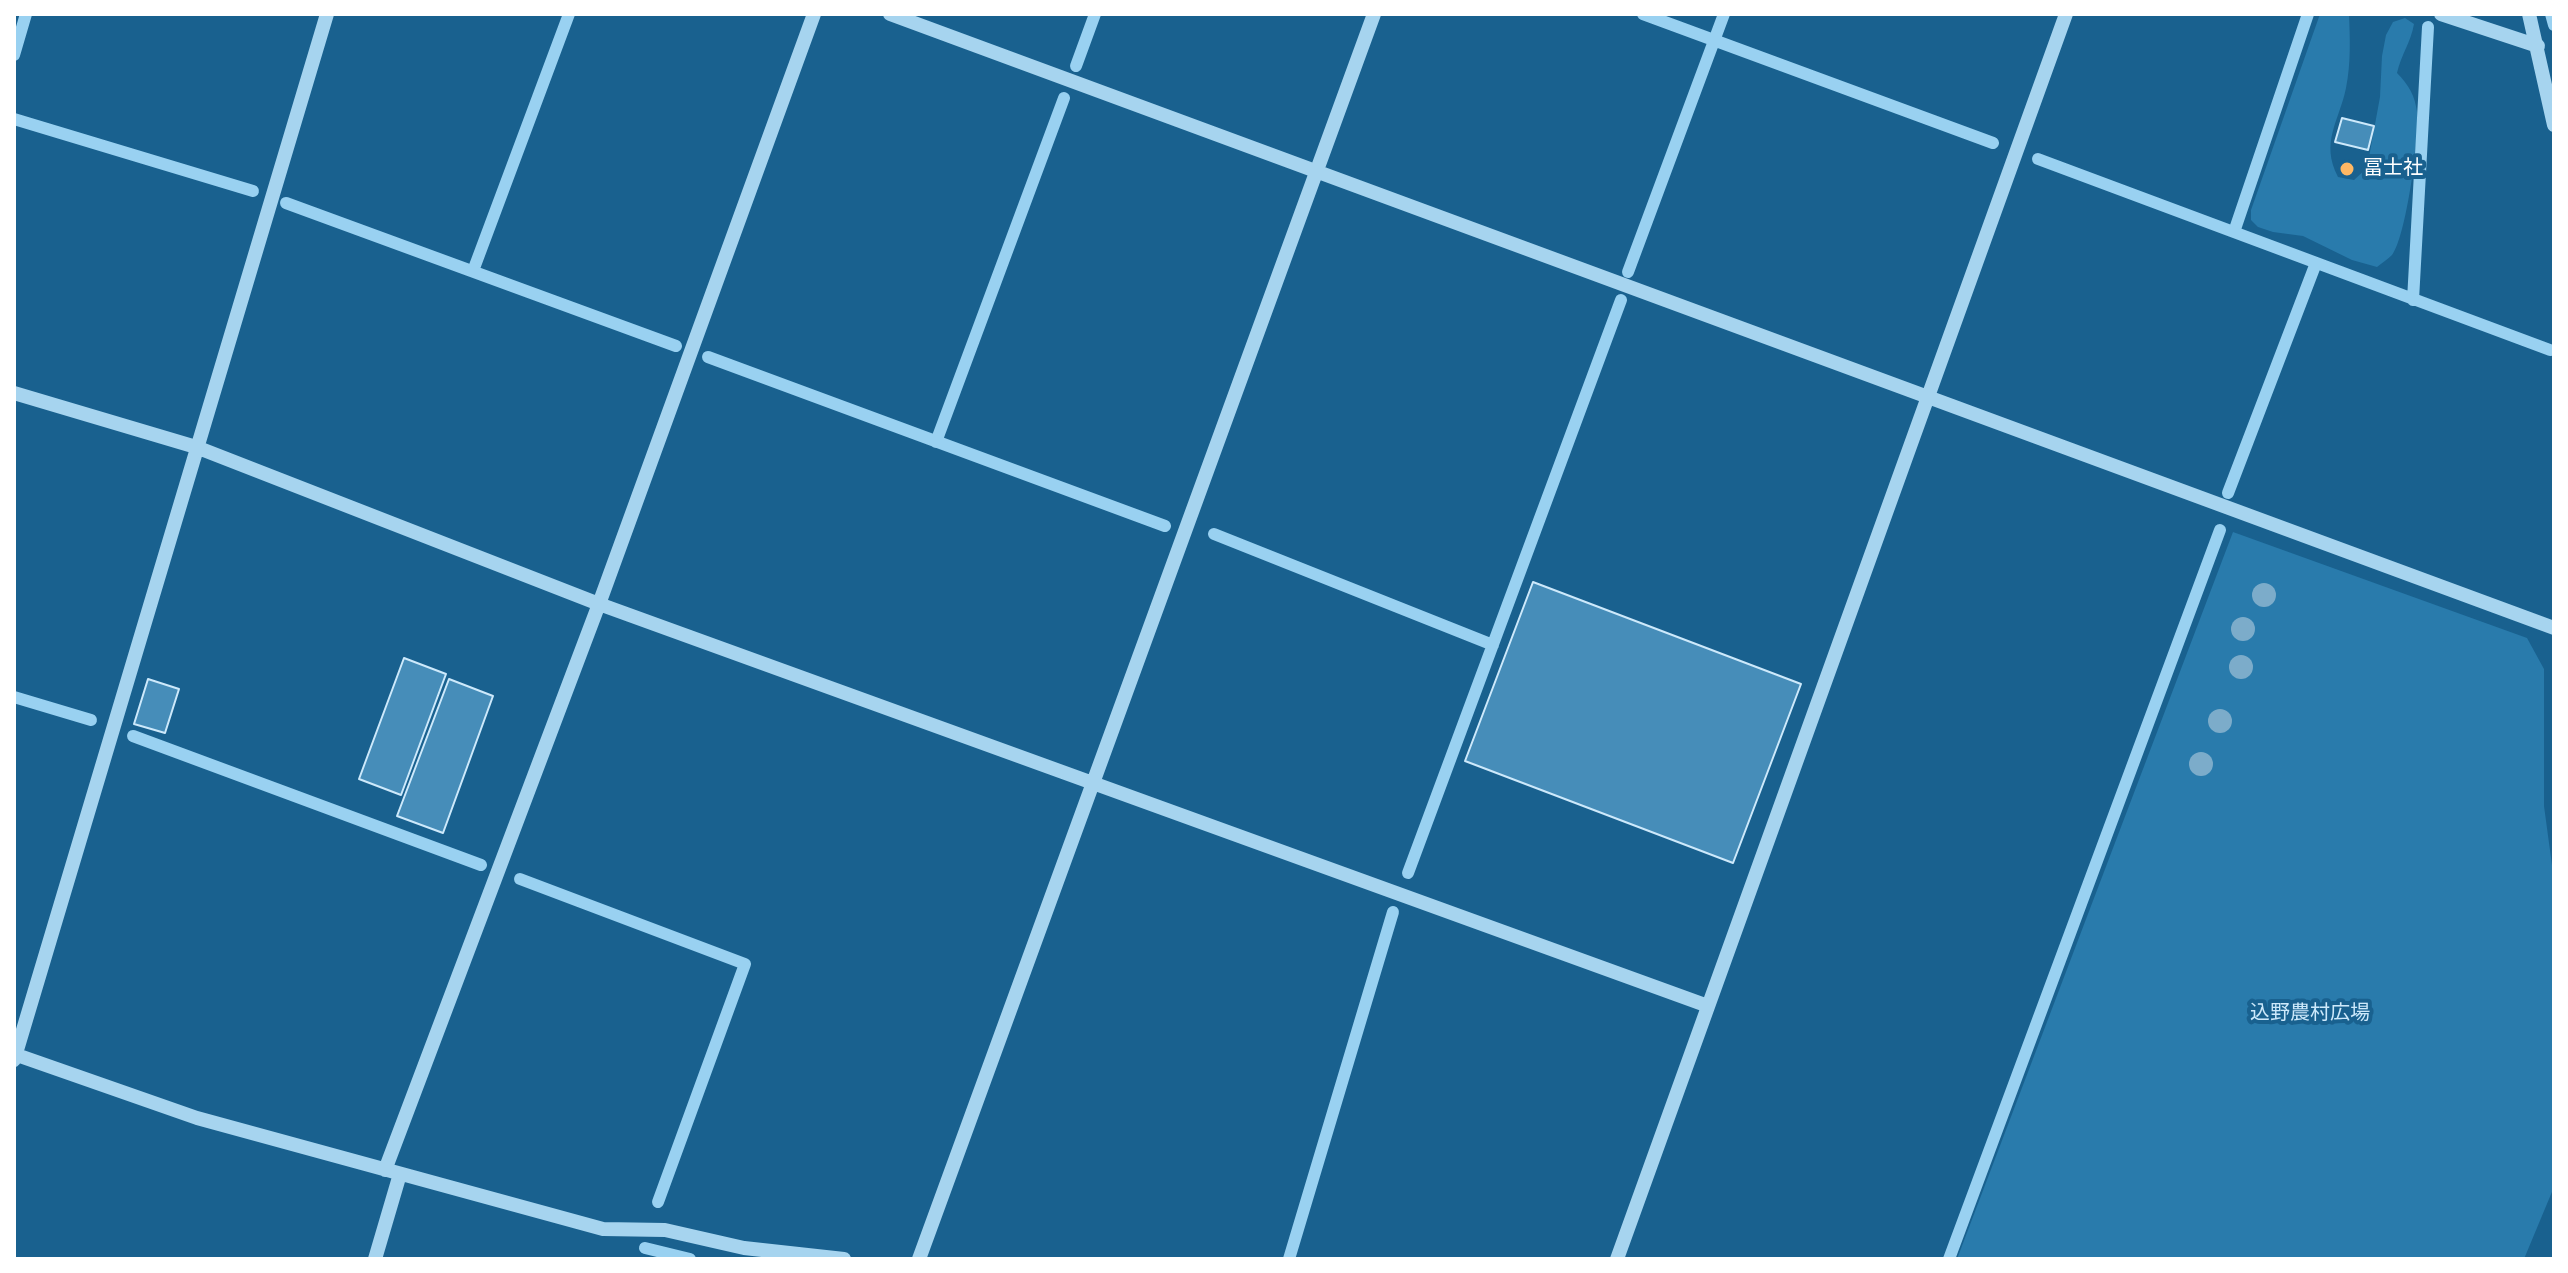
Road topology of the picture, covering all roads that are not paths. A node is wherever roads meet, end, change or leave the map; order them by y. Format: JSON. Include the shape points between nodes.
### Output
{"nodes":[{"id":1,"x":327,"y":14,"type":"edge"},
{"id":2,"x":814,"y":14,"type":"edge"},
{"id":3,"x":890,"y":14,"type":"edge"},
{"id":4,"x":1374,"y":14,"type":"edge"},
{"id":5,"x":2066,"y":14,"type":"edge"},
{"id":6,"x":2441,"y":14,"type":"edge"},
{"id":7,"x":2529,"y":14,"type":"edge"},
{"id":8,"x":2538,"y":46,"type":"junction"},
{"id":9,"x":2554,"y":125,"type":"edge"},
{"id":10,"x":1315,"y":171,"type":"junction"},
{"id":11,"x":14,"y":393,"type":"edge"},
{"id":12,"x":1927,"y":397,"type":"junction"},
{"id":13,"x":196,"y":447,"type":"junction"},
{"id":14,"x":599,"y":604,"type":"junction"},
{"id":15,"x":2554,"y":628,"type":"edge"},
{"id":16,"x":1094,"y":783,"type":"junction"},
{"id":17,"x":1708,"y":1006,"type":"junction"},
{"id":18,"x":14,"y":1056,"type":"edge"},
{"id":19,"x":385,"y":1170,"type":"junction"},
{"id":20,"x":400,"y":1174,"type":"junction"},
{"id":21,"x":375,"y":1259,"type":"edge"},
{"id":22,"x":844,"y":1259,"type":"edge"},
{"id":23,"x":919,"y":1259,"type":"edge"},
{"id":24,"x":1617,"y":1259,"type":"edge"}],
"edges":[{"from":1,"to":13,"type":"street"},
{"from":2,"to":14,"type":"street"},
{"from":3,"to":10,"type":"street"},
{"from":4,"to":10,"type":"street"},
{"from":5,"to":12,"type":"street"},
{"from":6,"to":8,"type":"street"},
{"from":7,"to":8,"type":"street"},
{"from":8,"to":9,"type":"street"},
{"from":10,"to":12,"type":"street"},
{"from":10,"to":16,"type":"street"},
{"from":11,"to":13,"type":"street"},
{"from":12,"to":15,"type":"street"},
{"from":12,"to":17,"type":"street"},
{"from":13,"to":14,"type":"street"},
{"from":13,"to":18,"type":"street"},
{"from":14,"to":16,"type":"street"},
{"from":14,"to":19,"type":"street"},
{"from":16,"to":17,"type":"street"},
{"from":16,"to":23,"type":"street"},
{"from":17,"to":24,"type":"street"},
{"from":18,"to":19,"type":"street","via":[[197,1118]]},
{"from":19,"to":20,"type":"street"},
{"from":20,"to":21,"type":"street"},
{"from":20,"to":22,"type":"street","via":[[603,1229],[665,1230],[744,1248]]}]}
